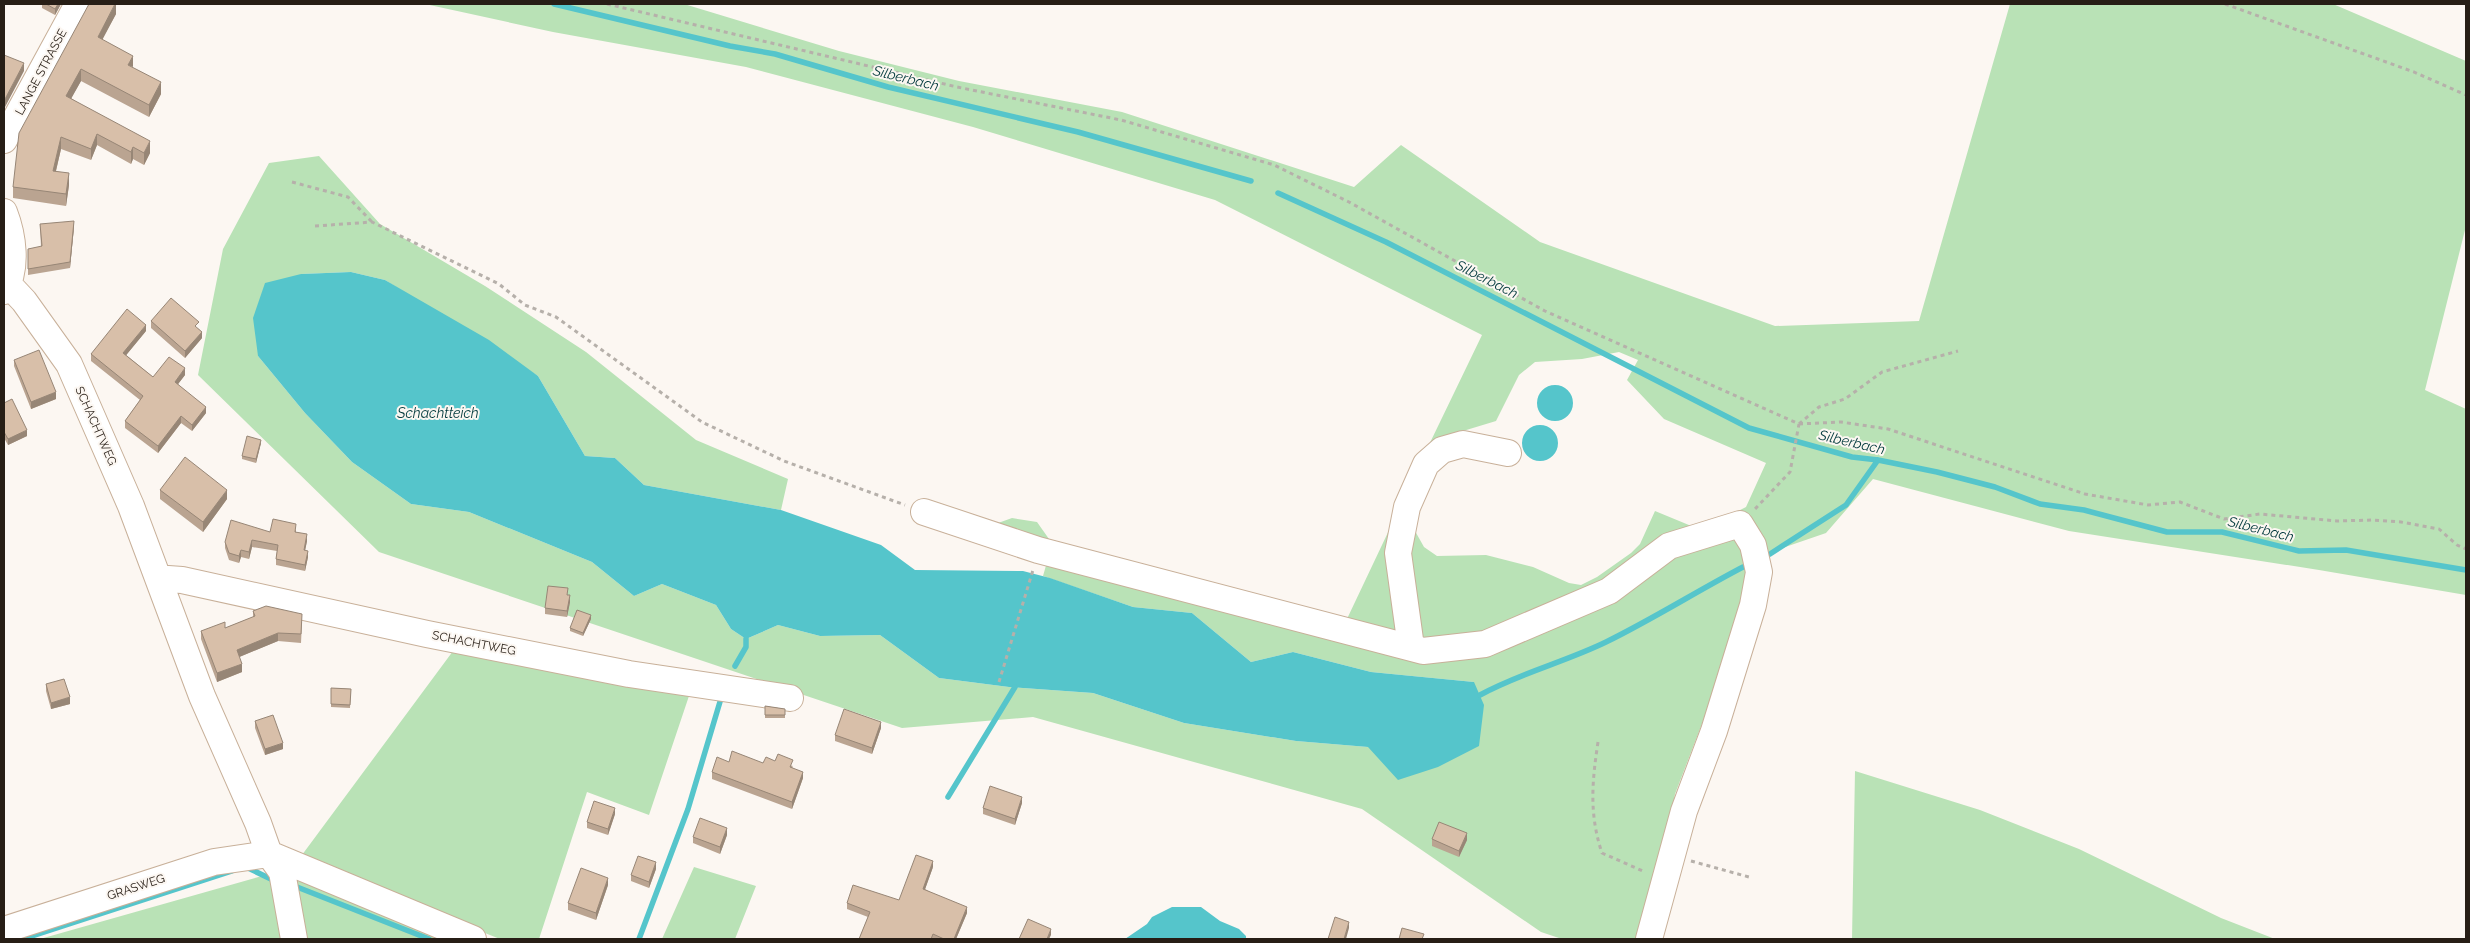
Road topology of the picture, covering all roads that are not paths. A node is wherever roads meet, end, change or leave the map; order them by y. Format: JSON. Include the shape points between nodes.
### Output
{"nodes":[{"id":1,"x":78,"y":4,"type":"edge"},
{"id":2,"x":4,"y":140,"type":"edge"},
{"id":3,"x":4,"y":212,"type":"edge"},
{"id":4,"x":6,"y":287,"type":"edge"},
{"id":5,"x":1508,"y":453,"type":"dead end"},
{"id":6,"x":935,"y":520,"type":"road end"},
{"id":7,"x":160,"y":582,"type":"junction"},
{"id":8,"x":1411,"y":648,"type":"junction"},
{"id":9,"x":790,"y":698,"type":"dead end"},
{"id":10,"x":269,"y":854,"type":"junction"},
{"id":11,"x":4,"y":930,"type":"edge"},
{"id":12,"x":294,"y":939,"type":"edge"},
{"id":13,"x":473,"y":939,"type":"edge"},
{"id":14,"x":1649,"y":939,"type":"edge"}],
"edges":[{"from":1,"to":2,"type":"street","name":"LANGE STRASSE"},
{"from":3,"to":4,"type":"street","via":[[13,252]]},
{"from":4,"to":7,"type":"street","name":"SCHACHTWEG","via":[[24,301],[69,364],[131,506]]},
{"from":5,"to":8,"type":"street","via":[[1463,444],[1442,450],[1426,464],[1407,507],[1398,553]]},
{"from":6,"to":8,"type":"street"},
{"from":7,"to":9,"type":"street","name":"SCHACHTWEG","via":[[168,578],[182,580],[629,674]]},
{"from":7,"to":10,"type":"street","name":"SCHACHTWEG","via":[[202,696]]},
{"from":8,"to":14,"type":"street","via":[[1423,651],[1485,644],[1609,591],[1669,546],[1740,524],[1753,546],[1759,572],[1753,605],[1714,731],[1684,812]]},
{"from":10,"to":11,"type":"street","name":"GRASWEG","via":[[214,862]]},
{"from":10,"to":12,"type":"street","name":"SCHACHTWEG","via":[[282,872]]},
{"from":10,"to":13,"type":"street"}]}
